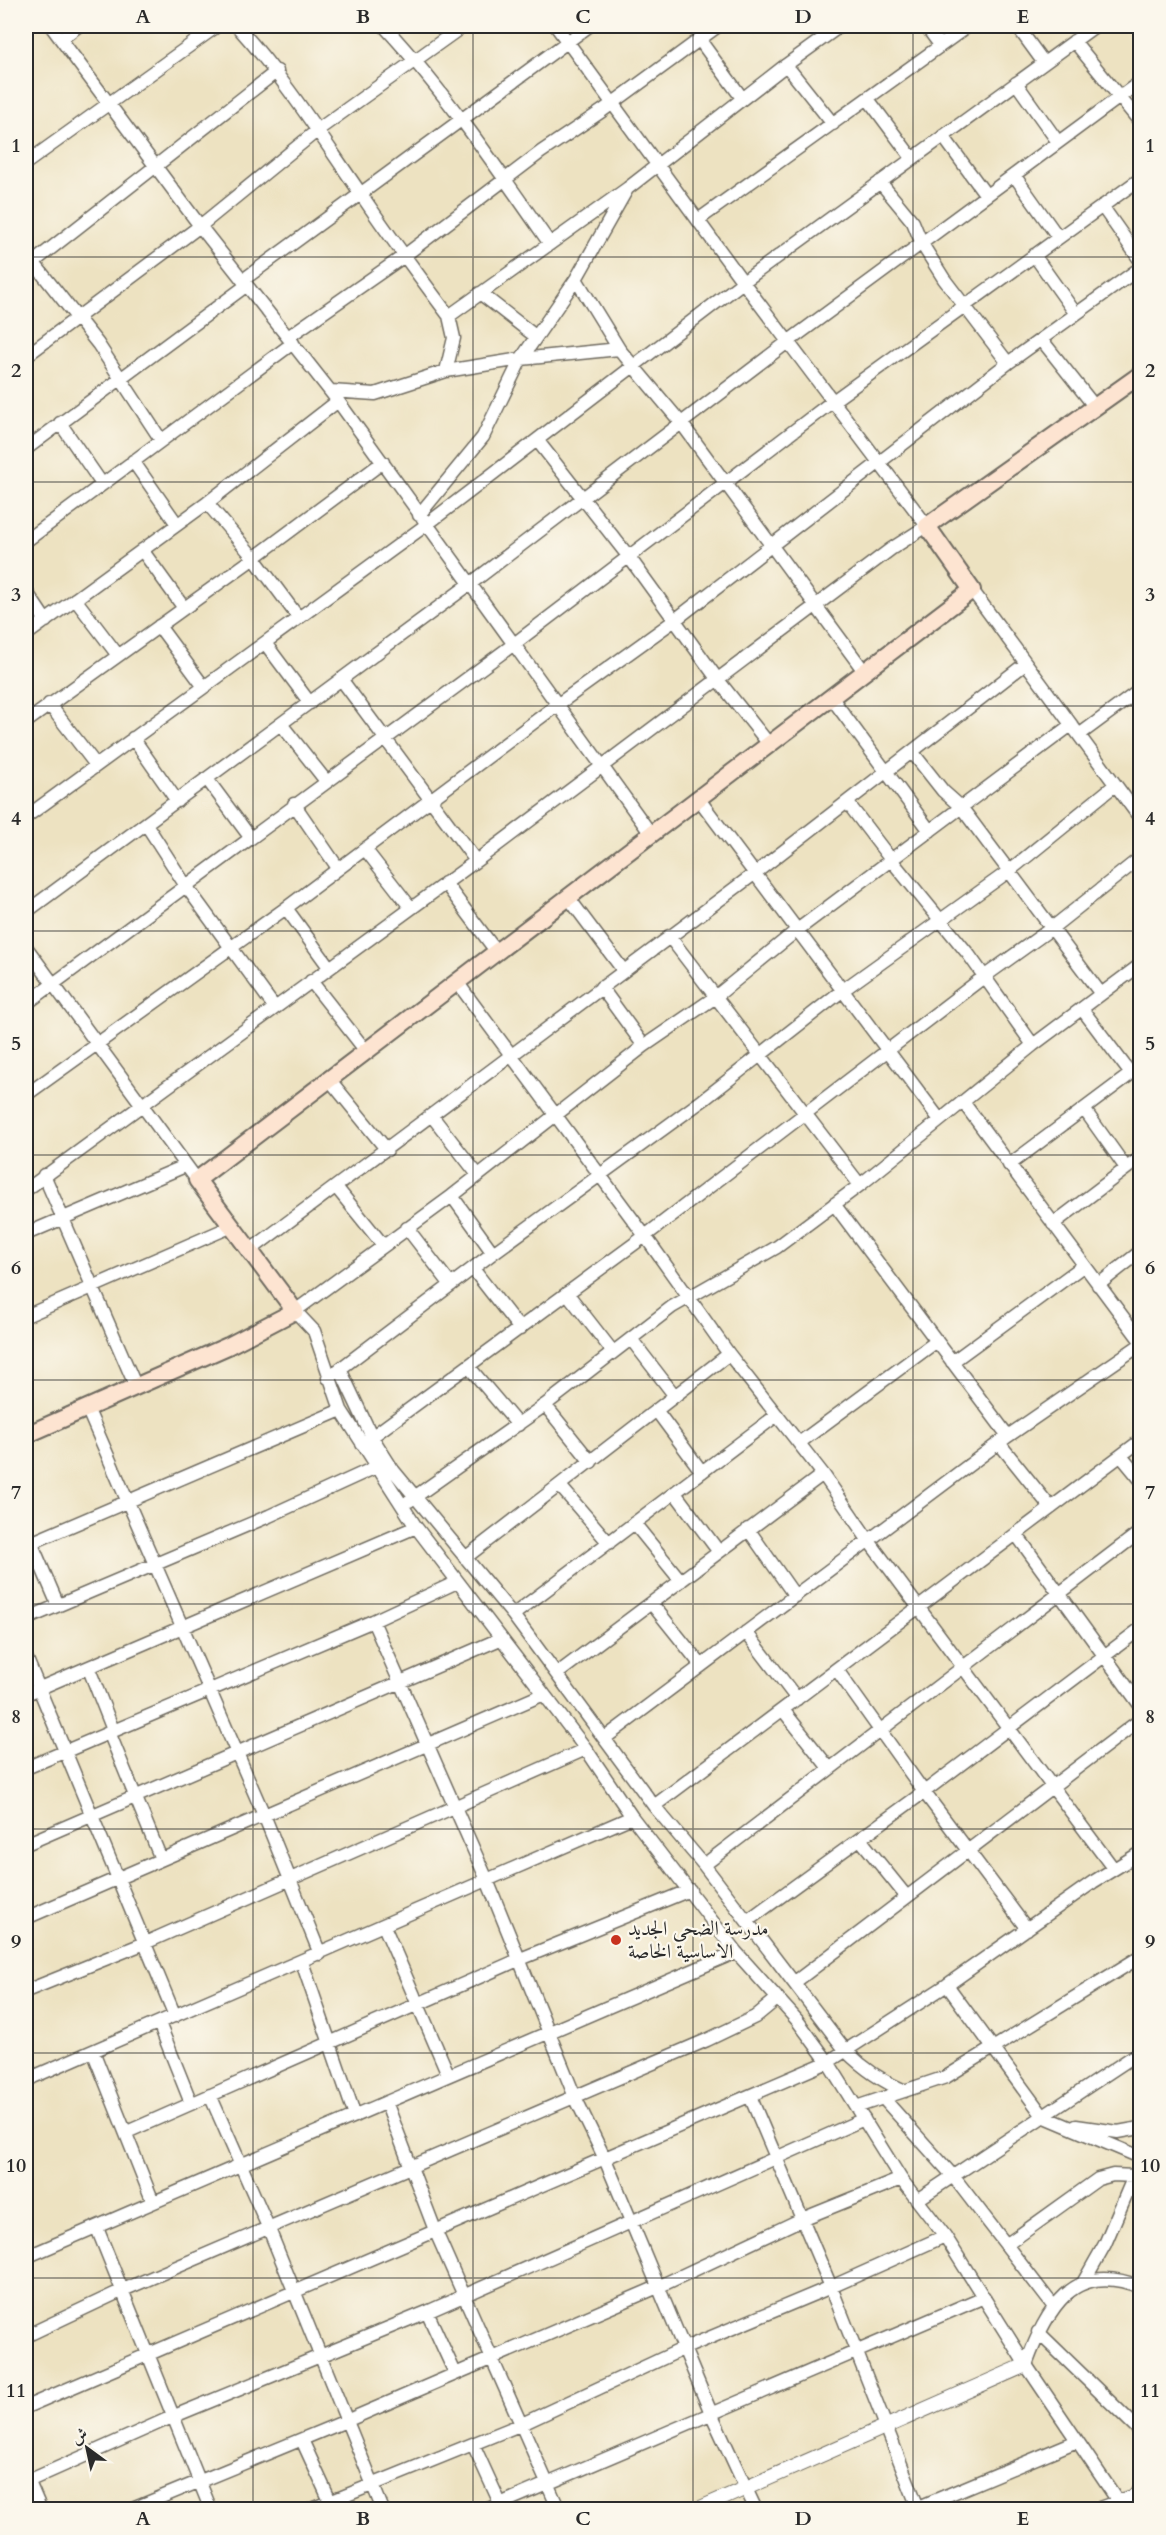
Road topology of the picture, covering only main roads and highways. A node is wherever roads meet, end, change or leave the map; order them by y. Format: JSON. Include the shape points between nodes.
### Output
{"nodes":[{"id":1,"x":1140,"y":375,"type":"edge"},
{"id":2,"x":26,"y":1435,"type":"edge"}],
"edges":[{"from":1,"to":2,"type":"main road","via":[[927,526],[972,590],[197,1180],[295,1311],[250,1336]]}]}
